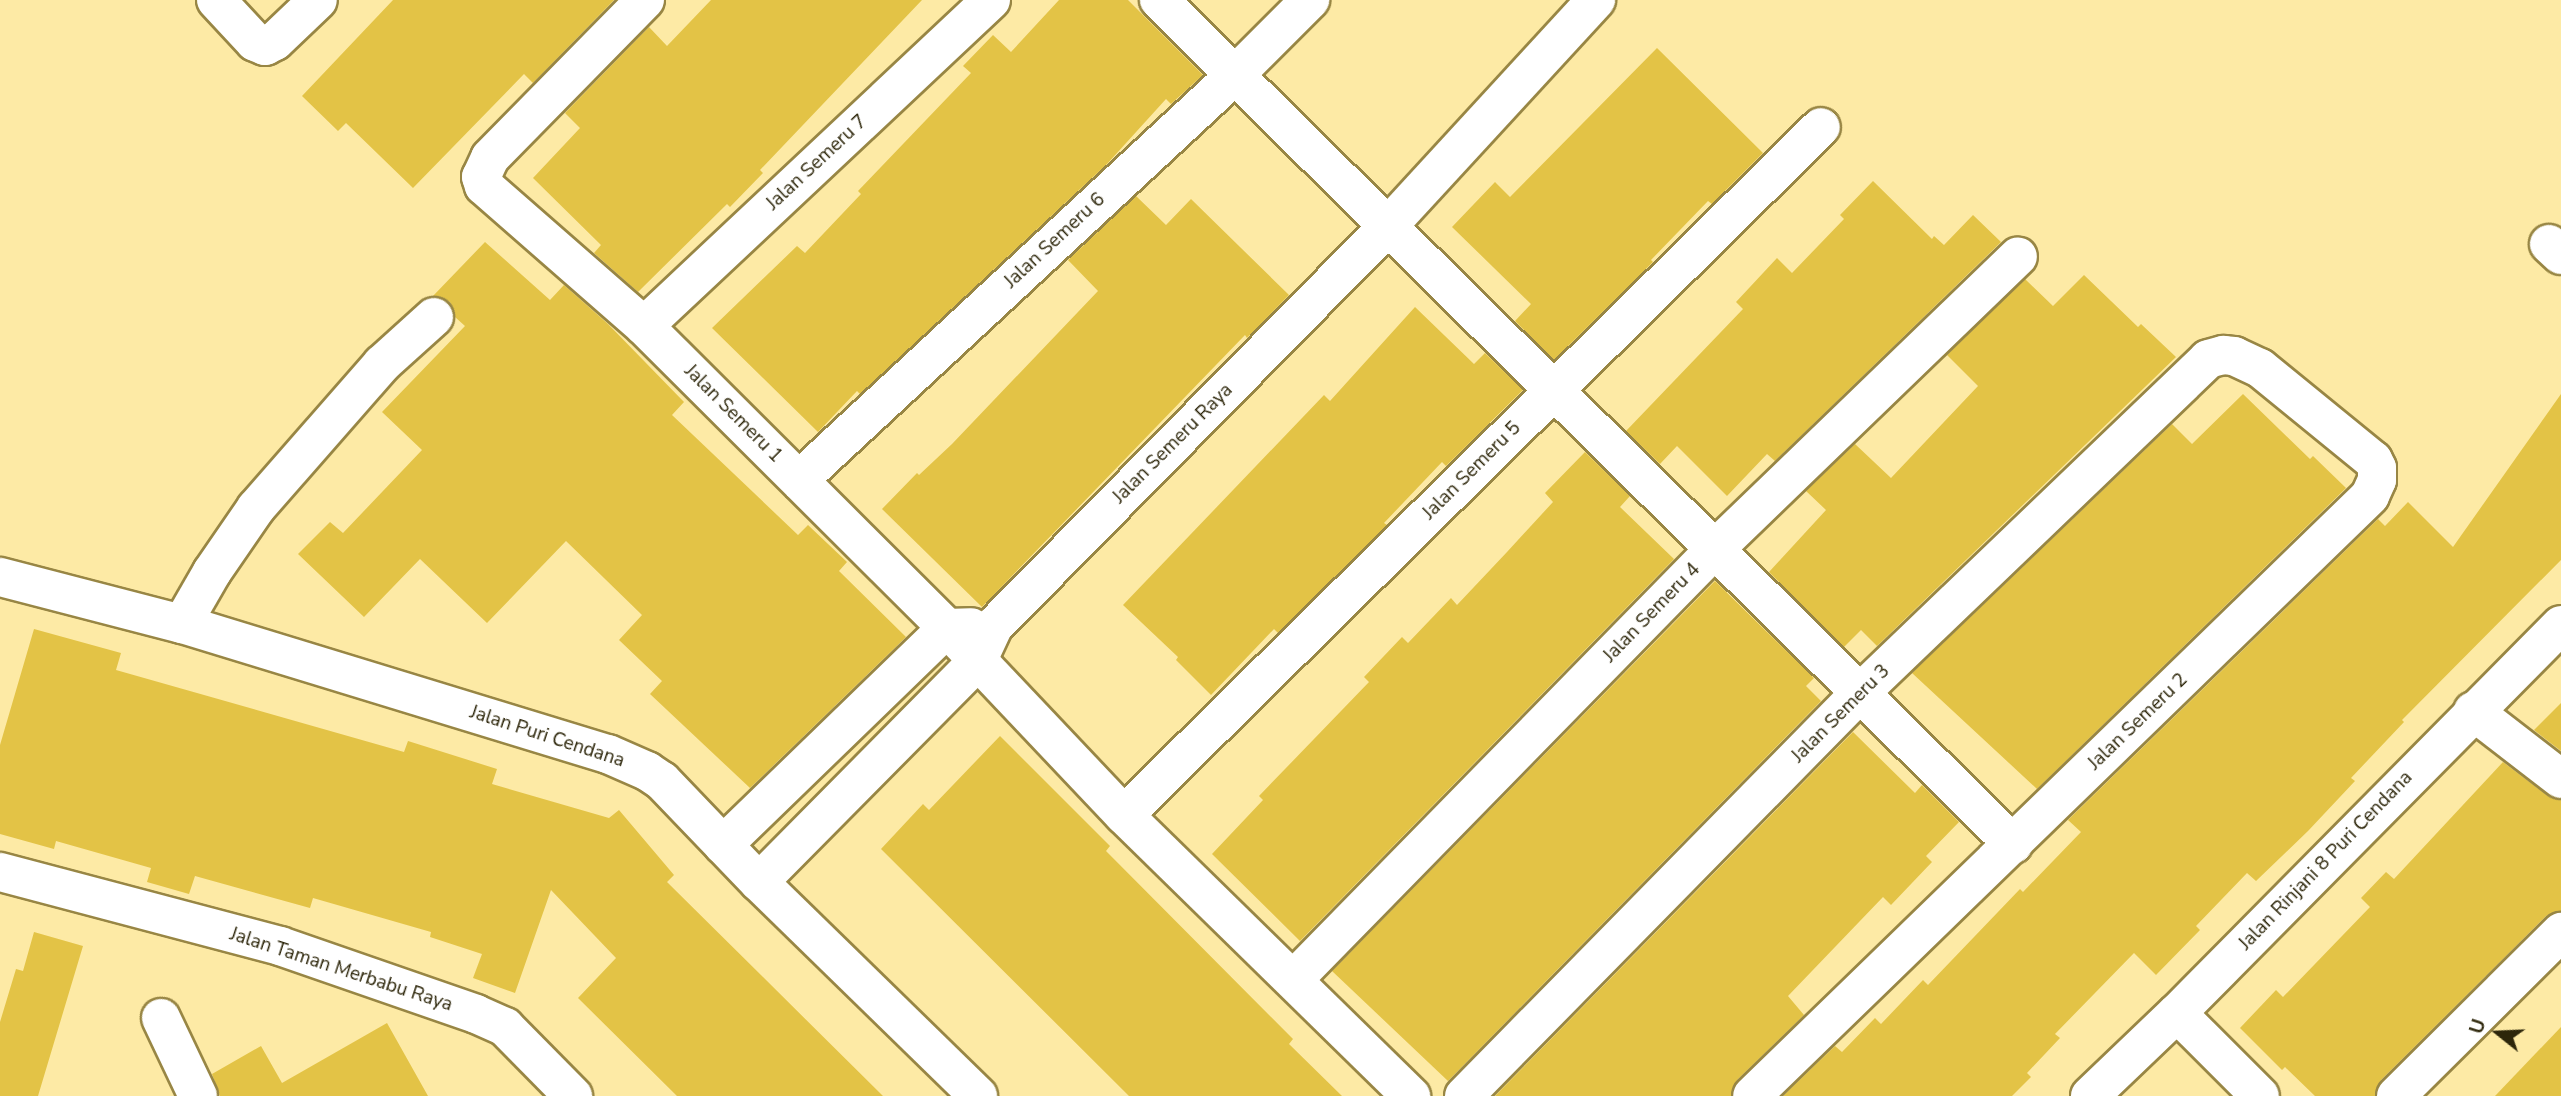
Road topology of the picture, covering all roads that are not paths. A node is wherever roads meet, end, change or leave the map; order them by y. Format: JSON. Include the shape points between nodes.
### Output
{"nodes":[{"id":1,"x":216,"y":0,"type":"edge"},
{"id":2,"x":318,"y":0,"type":"edge"},
{"id":3,"x":645,"y":0,"type":"edge"},
{"id":4,"x":991,"y":0,"type":"edge"},
{"id":5,"x":1159,"y":0,"type":"edge"},
{"id":6,"x":1310,"y":0,"type":"edge"},
{"id":7,"x":1596,"y":0,"type":"edge"},
{"id":8,"x":1236,"y":74,"type":"junction"},
{"id":9,"x":1821,"y":127,"type":"dead end"},
{"id":10,"x":1389,"y":225,"type":"junction"},
{"id":11,"x":2018,"y":256,"type":"dead end"},
{"id":12,"x":434,"y":317,"type":"dead end"},
{"id":13,"x":644,"y":326,"type":"junction"},
{"id":14,"x":2234,"y":356,"type":"joint"},
{"id":15,"x":1555,"y":390,"type":"junction"},
{"id":16,"x":799,"y":480,"type":"junction"},
{"id":17,"x":1715,"y":549,"type":"junction"},
{"id":18,"x":0,"y":577,"type":"edge"},
{"id":19,"x":182,"y":624,"type":"junction"},
{"id":20,"x":2561,"y":625,"type":"edge"},
{"id":21,"x":994,"y":626,"type":"junction"},
{"id":22,"x":947,"y":628,"type":"junction"},
{"id":23,"x":977,"y":662,"type":"junction"},
{"id":24,"x":1860,"y":693,"type":"junction"},
{"id":25,"x":2473,"y":711,"type":"junction"},
{"id":26,"x":2561,"y":779,"type":"edge"},
{"id":27,"x":1124,"y":815,"type":"junction"},
{"id":28,"x":2013,"y":844,"type":"junction"},
{"id":29,"x":723,"y":845,"type":"junction"},
{"id":30,"x":0,"y":872,"type":"edge"},
{"id":31,"x":759,"y":882,"type":"junction"},
{"id":32,"x":2561,"y":932,"type":"edge"},
{"id":33,"x":1294,"y":979,"type":"junction"},
{"id":34,"x":2177,"y":1013,"type":"junction"},
{"id":35,"x":161,"y":1018,"type":"dead end"},
{"id":36,"x":198,"y":1096,"type":"edge"},
{"id":37,"x":573,"y":1096,"type":"edge"},
{"id":38,"x":978,"y":1096,"type":"edge"},
{"id":39,"x":1411,"y":1096,"type":"edge"},
{"id":40,"x":1464,"y":1096,"type":"edge"},
{"id":41,"x":1752,"y":1096,"type":"edge"},
{"id":42,"x":2090,"y":1096,"type":"edge"},
{"id":43,"x":2260,"y":1096,"type":"edge"},
{"id":44,"x":2396,"y":1096,"type":"edge"}],
"edges":[{"from":1,"to":2,"type":"street","via":[[255,42],[265,46]]},
{"from":3,"to":13,"type":"street","name":"Jalan Semeru 1","via":[[490,158],[481,177],[490,194]]},
{"from":4,"to":13,"type":"street","name":"Jalan Semeru 7"},
{"from":5,"to":8,"type":"street"},
{"from":6,"to":8,"type":"street","name":"Jalan Semeru 6"},
{"from":7,"to":10,"type":"street","name":"Jalan Semeru Raya"},
{"from":8,"to":10,"type":"street"},
{"from":8,"to":16,"type":"street","name":"Jalan Semeru 6"},
{"from":9,"to":15,"type":"street","name":"Jalan Semeru 5"},
{"from":10,"to":15,"type":"street"},
{"from":10,"to":21,"type":"street","name":"Jalan Semeru Raya"},
{"from":11,"to":17,"type":"street","name":"Jalan Semeru 4"},
{"from":12,"to":19,"type":"street","via":[[382,364],[256,508]]},
{"from":13,"to":16,"type":"street","name":"Jalan Semeru 1"},
{"from":14,"to":24,"type":"street","name":"Jalan Semeru 3","via":[[2208,359]]},
{"from":14,"to":28,"type":"street","name":"Jalan Semeru 2","via":[[2260,368],[2373,460],[2377,480],[2370,496]]},
{"from":15,"to":17,"type":"street"},
{"from":15,"to":27,"type":"street","name":"Jalan Semeru 5"},
{"from":16,"to":22,"type":"street","name":"Jalan Semeru 1"},
{"from":17,"to":24,"type":"street"},
{"from":17,"to":33,"type":"street","name":"Jalan Semeru 4"},
{"from":18,"to":19,"type":"street","name":"Jalan Puri Cendana"},
{"from":19,"to":29,"type":"street","name":"Jalan Puri Cendana","via":[[628,762],[662,781]]},
{"from":20,"to":25,"type":"street","name":"Jalan Rinjani 8 Puri Cendana"},
{"from":21,"to":22,"type":"street"},
{"from":21,"to":23,"type":"street","name":"Jalan Semeru Raya"},
{"from":22,"to":23,"type":"street","name":"Jalan Semeru 1"},
{"from":22,"to":29,"type":"street"},
{"from":23,"to":27,"type":"street","name":"Jalan Semeru 1"},
{"from":23,"to":31,"type":"street"},
{"from":24,"to":28,"type":"street"},
{"from":24,"to":40,"type":"street","name":"Jalan Semeru 3"},
{"from":25,"to":26,"type":"street"},
{"from":25,"to":34,"type":"street","name":"Jalan Rinjani 8 Puri Cendana"},
{"from":27,"to":33,"type":"street","name":"Jalan Semeru 1"},
{"from":28,"to":41,"type":"street","name":"Jalan Semeru 2"},
{"from":29,"to":31,"type":"street","name":"Jalan Puri Cendana"},
{"from":30,"to":37,"type":"street","name":"Jalan Taman Merbabu Raya","via":[[280,946],[476,1014],[505,1027]]},
{"from":31,"to":38,"type":"street","name":"Jalan Puri Cendana"},
{"from":32,"to":44,"type":"street"},
{"from":33,"to":39,"type":"street","name":"Jalan Semeru 1"},
{"from":34,"to":42,"type":"street","name":"Jalan Rinjani 8 Puri Cendana"},
{"from":34,"to":43,"type":"street"},
{"from":35,"to":36,"type":"street"}]}
